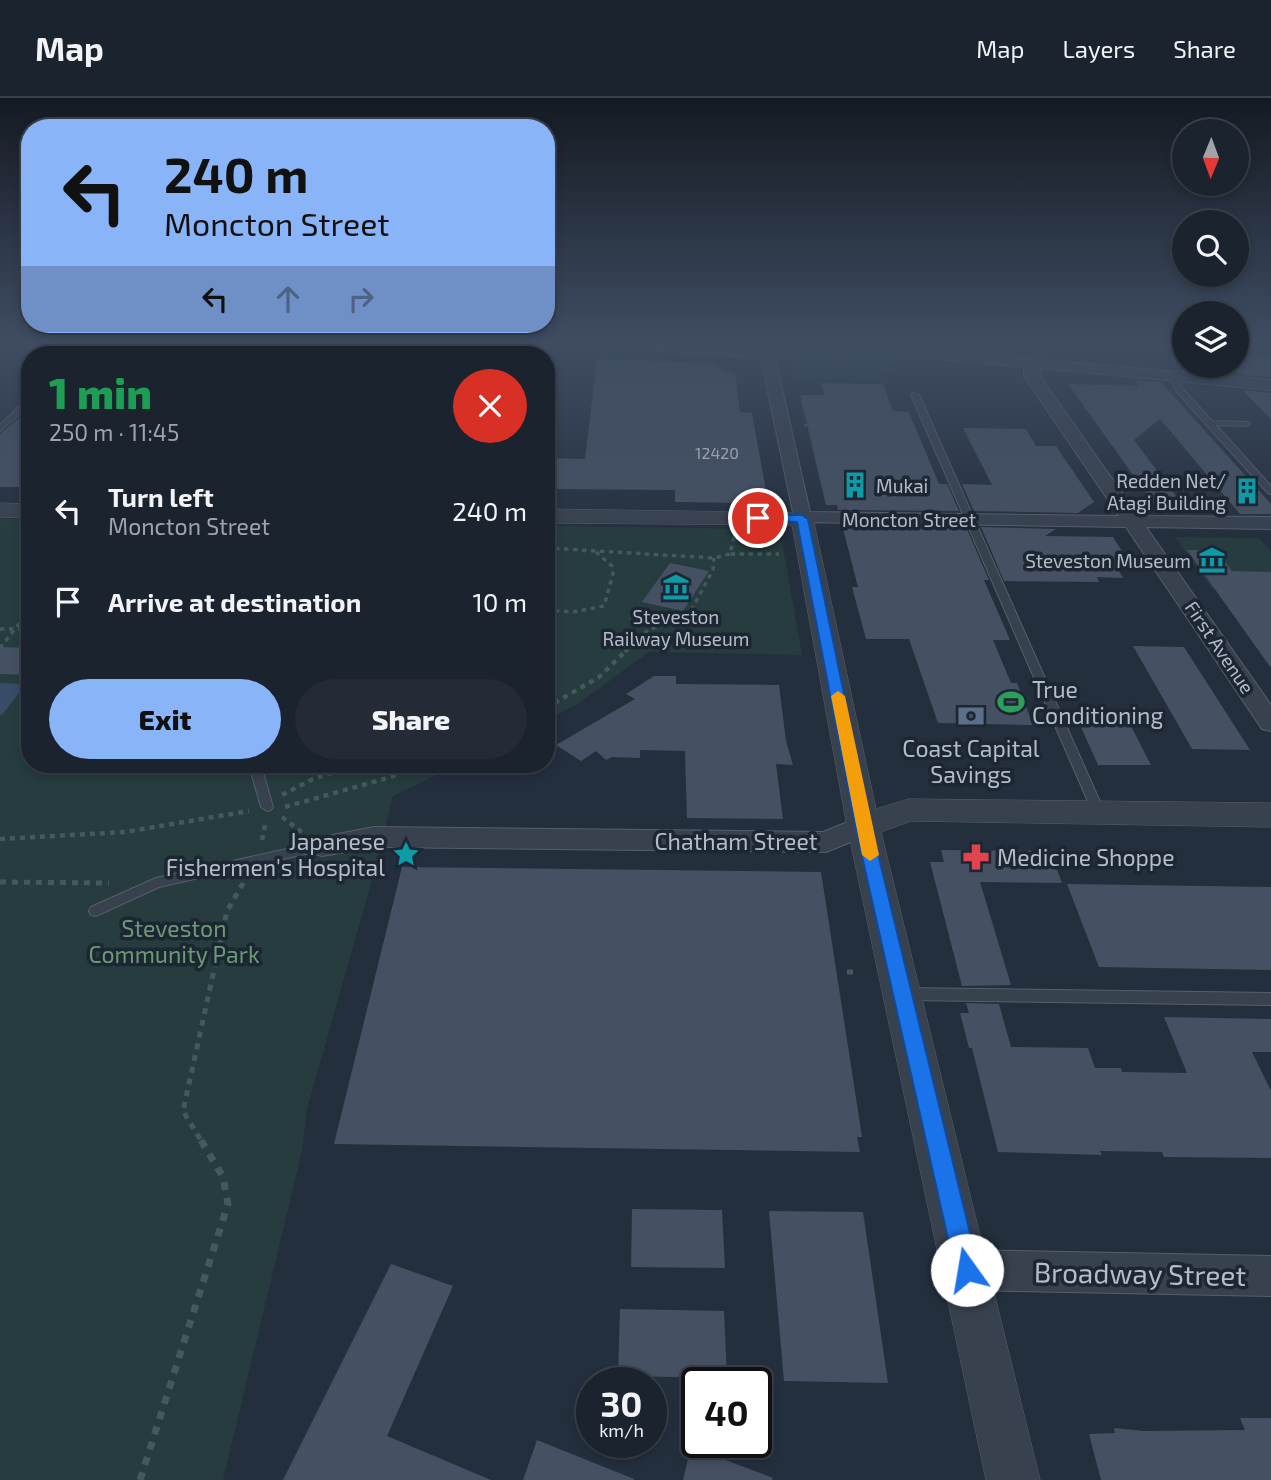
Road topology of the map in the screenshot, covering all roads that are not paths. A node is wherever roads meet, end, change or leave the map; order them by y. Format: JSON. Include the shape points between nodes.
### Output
{"nodes":[{"id":1,"x":779,"y":408,"type":"edge"},
{"id":2,"x":921,"y":408,"type":"edge"},
{"id":3,"x":1054,"y":408,"type":"edge"},
{"id":4,"x":1197,"y":408,"type":"edge"},
{"id":5,"x":21,"y":409,"type":"edge"},
{"id":6,"x":1211,"y":424,"type":"junction"},
{"id":7,"x":1246,"y":424,"type":"dead end"},
{"id":8,"x":0,"y":429,"type":"edge"},
{"id":9,"x":1271,"y":491,"type":"edge"},
{"id":10,"x":0,"y":510,"type":"edge"},
{"id":11,"x":21,"y":511,"type":"edge"},
{"id":12,"x":555,"y":516,"type":"edge"},
{"id":13,"x":802,"y":519,"type":"junction"},
{"id":14,"x":970,"y":520,"type":"junction"},
{"id":15,"x":1131,"y":521,"type":"junction"},
{"id":16,"x":1271,"y":523,"type":"edge"},
{"id":17,"x":1271,"y":723,"type":"edge"},
{"id":18,"x":257,"y":773,"type":"edge"},
{"id":19,"x":267,"y":805,"type":"road end"},
{"id":20,"x":1099,"y":813,"type":"junction"},
{"id":21,"x":1271,"y":815,"type":"edge"},
{"id":22,"x":863,"y":825,"type":"junction"},
{"id":23,"x":322,"y":846,"type":"joint"},
{"id":24,"x":96,"y":911,"type":"dead end"},
{"id":25,"x":902,"y":993,"type":"junction"},
{"id":26,"x":1271,"y":999,"type":"edge"},
{"id":27,"x":967,"y":1270,"type":"junction"},
{"id":28,"x":1271,"y":1276,"type":"edge"},
{"id":29,"x":1013,"y":1480,"type":"edge"}],
"edges":[{"from":1,"to":13,"type":"street"},
{"from":2,"to":14,"type":"lane"},
{"from":3,"to":15,"type":"street","name":"First Avenue"},
{"from":4,"to":6,"type":"lane"},
{"from":5,"to":8,"type":"lane"},
{"from":6,"to":7,"type":"lane"},
{"from":6,"to":9,"type":"lane"},
{"from":10,"to":11,"type":"street"},
{"from":12,"to":13,"type":"street","name":"Moncton Street"},
{"from":13,"to":14,"type":"street","name":"Moncton Street"},
{"from":13,"to":22,"type":"street"},
{"from":14,"to":15,"type":"street","name":"Moncton Street"},
{"from":14,"to":20,"type":"lane"},
{"from":15,"to":16,"type":"street","name":"Moncton Street"},
{"from":15,"to":17,"type":"street","name":"First Avenue"},
{"from":18,"to":19,"type":"lane"},
{"from":20,"to":21,"type":"street","name":"Chatham Street"},
{"from":20,"to":22,"type":"street","name":"Chatham Street","via":[[909,810]]},
{"from":22,"to":23,"type":"street","name":"Chatham Street","via":[[825,842],[374,837]]},
{"from":22,"to":25,"type":"street"},
{"from":23,"to":24,"type":"lane","via":[[156,883]]},
{"from":25,"to":26,"type":"lane"},
{"from":25,"to":27,"type":"street"},
{"from":27,"to":28,"type":"street","name":"Broadway Street"},
{"from":27,"to":29,"type":"street"}]}
